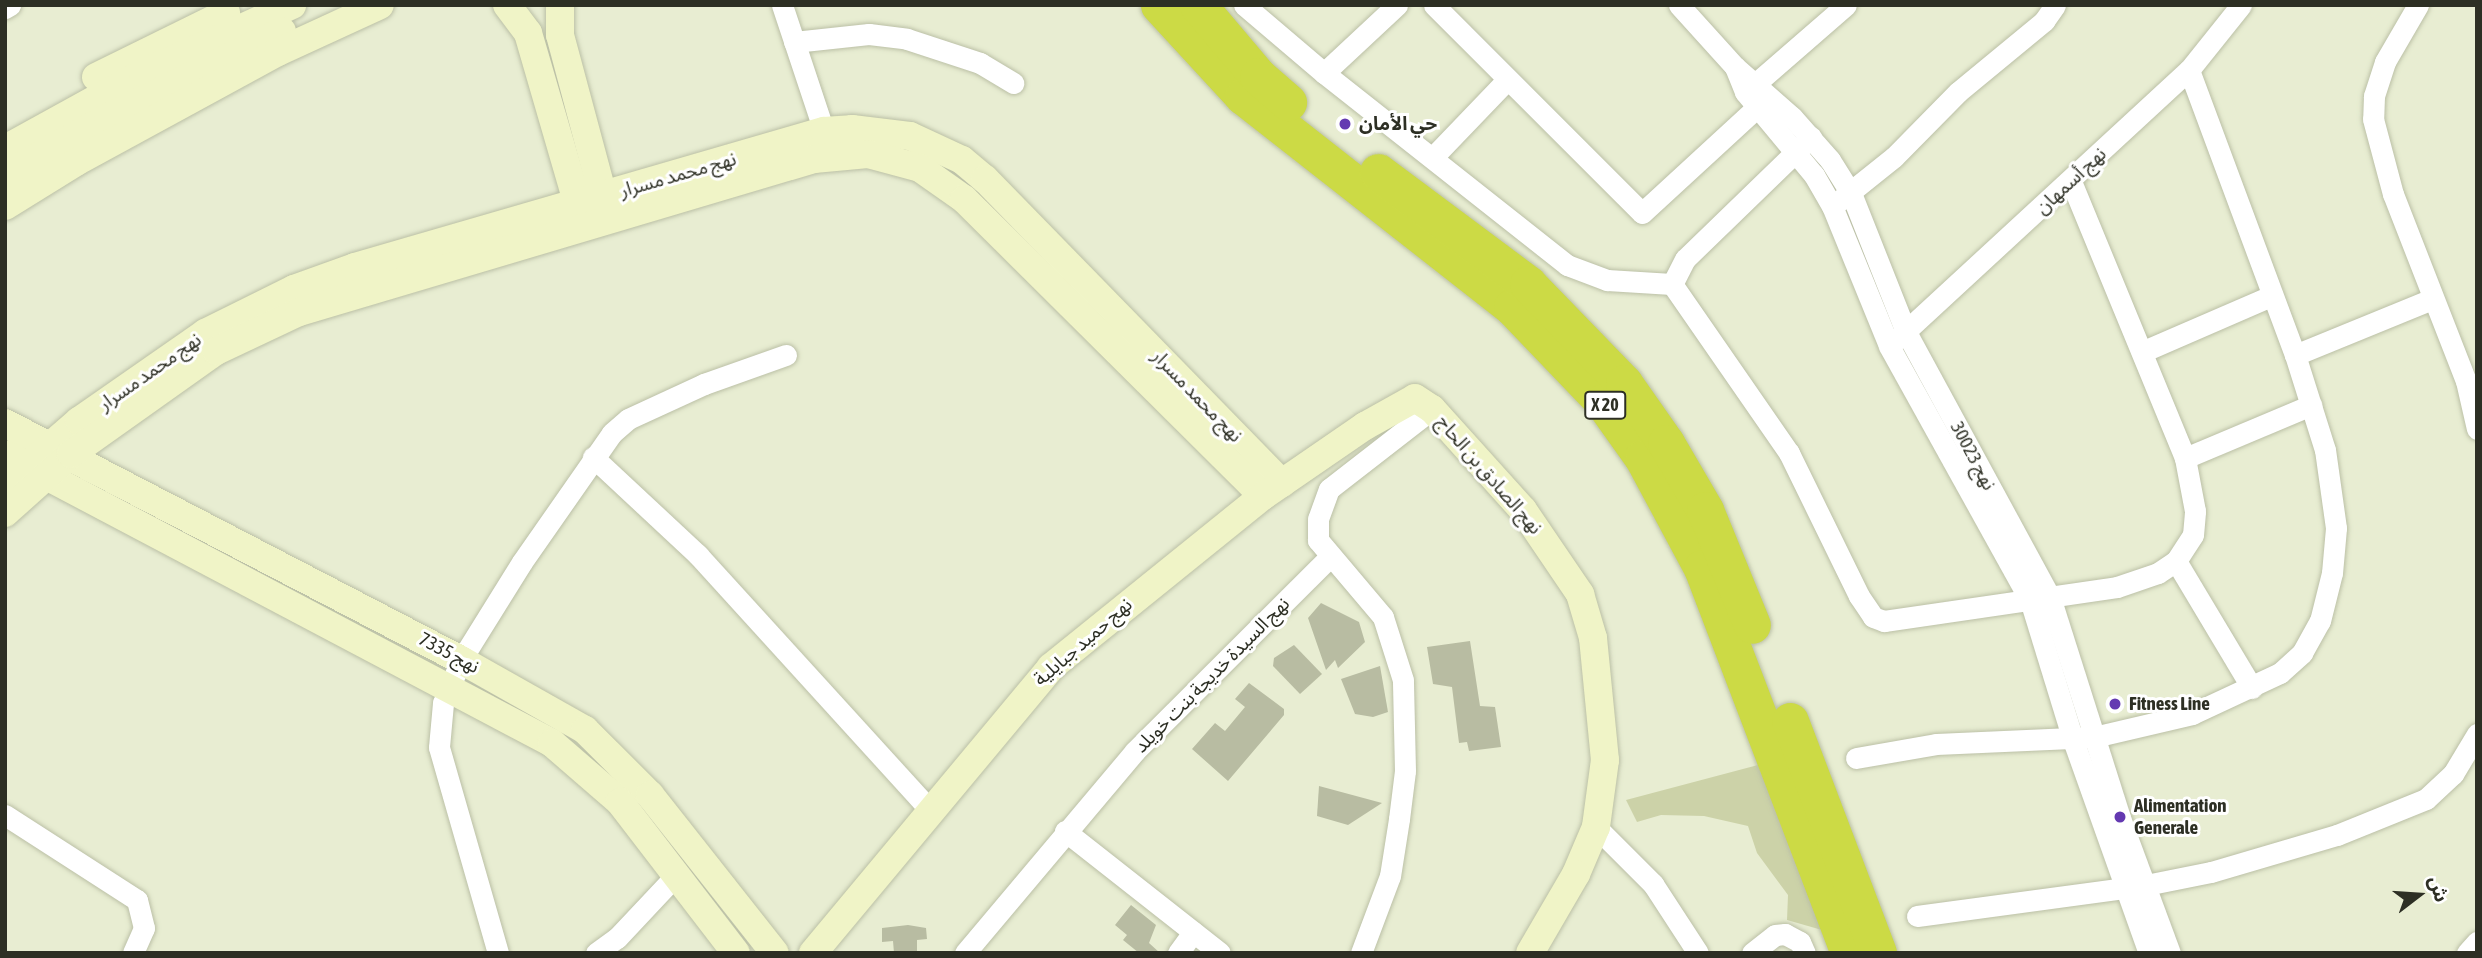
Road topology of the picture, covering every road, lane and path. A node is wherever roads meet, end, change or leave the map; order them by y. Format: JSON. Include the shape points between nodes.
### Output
{"nodes":[{"id":1,"x":10,"y":5,"type":"edge"},
{"id":2,"x":244,"y":5,"type":"edge"},
{"id":3,"x":292,"y":5,"type":"edge"},
{"id":4,"x":350,"y":5,"type":"edge"},
{"id":5,"x":380,"y":5,"type":"edge"},
{"id":6,"x":509,"y":5,"type":"edge"},
{"id":7,"x":534,"y":5,"type":"edge"},
{"id":8,"x":560,"y":5,"type":"edge"},
{"id":9,"x":782,"y":5,"type":"edge"},
{"id":10,"x":1244,"y":5,"type":"edge"},
{"id":11,"x":1397,"y":5,"type":"edge"},
{"id":12,"x":1434,"y":5,"type":"edge"},
{"id":13,"x":1679,"y":5,"type":"edge"},
{"id":14,"x":1846,"y":5,"type":"edge"},
{"id":15,"x":2055,"y":5,"type":"edge"},
{"id":16,"x":2241,"y":5,"type":"edge"},
{"id":17,"x":2418,"y":5,"type":"edge"},
{"id":18,"x":5,"y":8,"type":"edge"},
{"id":19,"x":1191,"y":12,"type":"edge"},
{"id":20,"x":794,"y":41,"type":"junction"},
{"id":21,"x":2189,"y":70,"type":"junction"},
{"id":22,"x":1324,"y":74,"type":"junction"},
{"id":23,"x":1507,"y":80,"type":"junction"},
{"id":24,"x":1013,"y":83,"type":"dead end"},
{"id":25,"x":1758,"y":94,"type":"junction"},
{"id":26,"x":5,"y":128,"type":"edge"},
{"id":27,"x":824,"y":131,"type":"junction"},
{"id":28,"x":1803,"y":144,"type":"junction"},
{"id":29,"x":5,"y":149,"type":"edge"},
{"id":30,"x":1434,"y":156,"type":"junction"},
{"id":31,"x":5,"y":175,"type":"edge"},
{"id":32,"x":2071,"y":182,"type":"junction"},
{"id":33,"x":1850,"y":193,"type":"junction"},
{"id":34,"x":5,"y":206,"type":"edge"},
{"id":35,"x":1832,"y":206,"type":"junction"},
{"id":36,"x":594,"y":212,"type":"junction"},
{"id":37,"x":1672,"y":284,"type":"junction"},
{"id":38,"x":2271,"y":296,"type":"junction"},
{"id":39,"x":2432,"y":299,"type":"junction"},
{"id":40,"x":1906,"y":332,"type":"junction"},
{"id":41,"x":1889,"y":346,"type":"junction"},
{"id":42,"x":2144,"y":351,"type":"junction"},
{"id":43,"x":786,"y":355,"type":"dead end"},
{"id":44,"x":2295,"y":355,"type":"junction"},
{"id":45,"x":1423,"y":404,"type":"junction"},
{"id":46,"x":2311,"y":405,"type":"junction"},
{"id":47,"x":5,"y":423,"type":"edge"},
{"id":48,"x":2477,"y":429,"type":"edge"},
{"id":49,"x":60,"y":449,"type":"junction"},
{"id":50,"x":593,"y":457,"type":"junction"},
{"id":51,"x":2185,"y":458,"type":"junction"},
{"id":52,"x":27,"y":464,"type":"edge"},
{"id":53,"x":5,"y":485,"type":"edge"},
{"id":54,"x":1272,"y":490,"type":"junction"},
{"id":55,"x":5,"y":513,"type":"edge"},
{"id":56,"x":1331,"y":556,"type":"junction"},
{"id":57,"x":2176,"y":561,"type":"junction"},
{"id":58,"x":2040,"y":599,"type":"junction"},
{"id":59,"x":461,"y":660,"type":"junction"},
{"id":60,"x":450,"y":686,"type":"junction"},
{"id":61,"x":2252,"y":688,"type":"junction"},
{"id":62,"x":2477,"y":734,"type":"edge"},
{"id":63,"x":2084,"y":739,"type":"junction"},
{"id":64,"x":1856,"y":758,"type":"dead end"},
{"id":65,"x":930,"y":810,"type":"junction"},
{"id":66,"x":5,"y":815,"type":"edge"},
{"id":67,"x":1596,"y":827,"type":"junction"},
{"id":68,"x":1065,"y":831,"type":"junction"},
{"id":69,"x":677,"y":874,"type":"junction"},
{"id":70,"x":2146,"y":885,"type":"junction"},
{"id":71,"x":2124,"y":889,"type":"junction"},
{"id":72,"x":1917,"y":916,"type":"dead end"},
{"id":73,"x":1193,"y":932,"type":"junction"},
{"id":74,"x":2477,"y":942,"type":"edge"},
{"id":75,"x":133,"y":953,"type":"edge"},
{"id":76,"x":498,"y":953,"type":"edge"},
{"id":77,"x":596,"y":953,"type":"edge"},
{"id":78,"x":736,"y":953,"type":"edge"},
{"id":79,"x":775,"y":953,"type":"edge"},
{"id":80,"x":813,"y":953,"type":"edge"},
{"id":81,"x":965,"y":953,"type":"edge"},
{"id":82,"x":1178,"y":953,"type":"edge"},
{"id":83,"x":1220,"y":953,"type":"edge"},
{"id":84,"x":1361,"y":953,"type":"edge"},
{"id":85,"x":1530,"y":953,"type":"edge"},
{"id":86,"x":1698,"y":953,"type":"edge"},
{"id":87,"x":1752,"y":953,"type":"edge"},
{"id":88,"x":1805,"y":953,"type":"edge"},
{"id":89,"x":1850,"y":953,"type":"edge"},
{"id":90,"x":1878,"y":953,"type":"edge"},
{"id":91,"x":2149,"y":953,"type":"edge"},
{"id":92,"x":2170,"y":953,"type":"edge"},
{"id":93,"x":2467,"y":953,"type":"edge"}],
"edges":[{"from":1,"to":18,"type":"street"},
{"from":2,"to":26,"type":"street","via":[[154,45]]},
{"from":3,"to":29,"type":"street","via":[[143,73]]},
{"from":4,"to":31,"type":"street","via":[[238,50]]},
{"from":5,"to":34,"type":"street","via":[[278,52]]},
{"from":6,"to":7,"type":"street"},
{"from":6,"to":36,"type":"street","via":[[528,33]]},
{"from":8,"to":36,"type":"street","via":[[560,35]]},
{"from":9,"to":20,"type":"street"},
{"from":10,"to":22,"type":"street"},
{"from":11,"to":22,"type":"street"},
{"from":12,"to":23,"type":"street"},
{"from":13,"to":25,"type":"street","name":"نهج 30023"},
{"from":14,"to":25,"type":"street"},
{"from":15,"to":33,"type":"street","via":[[2044,21],[1958,92]]},
{"from":16,"to":21,"type":"street","name":"نهج أسمهان"},
{"from":17,"to":39,"type":"street","via":[[2385,62],[2374,96],[2373,119],[2393,194]]},
{"from":19,"to":89,"type":"highway","number":"X 20","via":[[1252,104],[1512,307],[1603,402],[1643,458],[1702,568]]},
{"from":19,"to":90,"type":"highway","number":"X 20","via":[[1301,114],[1537,293],[1624,383],[1667,443],[1725,556]]},
{"from":20,"to":24,"type":"street","via":[[869,34],[907,38],[980,63]]},
{"from":20,"to":27,"type":"street"},
{"from":21,"to":32,"type":"street","name":"نهج أسمهان"},
{"from":21,"to":38,"type":"street"},
{"from":22,"to":30,"type":"street"},
{"from":23,"to":25,"type":"street","via":[[1642,213]]},
{"from":23,"to":30,"type":"street"},
{"from":25,"to":28,"type":"street","name":"نهج 30023"},
{"from":27,"to":36,"type":"street","name":"نهج محمد مسرار"},
{"from":27,"to":54,"type":"street","name":"نهج محمد مسرار","via":[[852,128],[900,134],[962,160]]},
{"from":28,"to":33,"type":"street","name":"نهج 30023"},
{"from":28,"to":35,"type":"street","name":"نهج 30023"},
{"from":28,"to":37,"type":"street","via":[[1685,259]]},
{"from":30,"to":37,"type":"street","via":[[1586,276]]},
{"from":32,"to":40,"type":"street","name":"نهج أسمهان"},
{"from":32,"to":42,"type":"street"},
{"from":33,"to":35,"type":"street"},
{"from":33,"to":40,"type":"street","name":"نهج 30023"},
{"from":35,"to":41,"type":"street","name":"نهج 30023"},
{"from":36,"to":49,"type":"street","name":"نهج محمد مسرار","via":[[211,342]]},
{"from":36,"to":54,"type":"street","name":"نهج محمد مسرار","via":[[841,154],[881,156],[920,167],[964,199]]},
{"from":37,"to":58,"type":"street","via":[[1789,453],[1873,617],[1884,621]]},
{"from":38,"to":42,"type":"street"},
{"from":38,"to":44,"type":"street"},
{"from":39,"to":44,"type":"street"},
{"from":39,"to":48,"type":"street","via":[[2466,381]]},
{"from":40,"to":41,"type":"street","name":"نهج أسمهان"},
{"from":40,"to":58,"type":"street","name":"نهج 30023"},
{"from":41,"to":58,"type":"street","name":"نهج 30023"},
{"from":42,"to":51,"type":"street"},
{"from":43,"to":50,"type":"street","via":[[753,363],[628,419]]},
{"from":44,"to":46,"type":"street"},
{"from":45,"to":54,"type":"street","name":"نهج حميد جبايلية"},
{"from":45,"to":56,"type":"street","via":[[1329,489],[1318,540]]},
{"from":45,"to":67,"type":"street","name":"نهج الصادق بن الحاج","via":[[1523,510],[1580,594],[1593,638],[1605,760]]},
{"from":46,"to":51,"type":"street"},
{"from":46,"to":61,"type":"street","via":[[2325,450],[2336,527],[2327,599],[2302,653],[2280,673]]},
{"from":47,"to":49,"type":"street","name":"نهج 7335"},
{"from":49,"to":52,"type":"street","name":"نهج محمد مسرار"},
{"from":49,"to":59,"type":"street","name":"نهج 7335"},
{"from":50,"to":59,"type":"street"},
{"from":50,"to":65,"type":"street","via":[[698,555]]},
{"from":51,"to":57,"type":"street","via":[[2195,511],[2193,535]]},
{"from":52,"to":53,"type":"street","name":"نهج محمد مسرار"},
{"from":52,"to":55,"type":"street","name":"نهج محمد مسرار"},
{"from":52,"to":60,"type":"street","name":"نهج 7335"},
{"from":54,"to":65,"type":"street","name":"نهج حميد جبايلية","via":[[1051,667]]},
{"from":56,"to":68,"type":"street","name":"نهج السيدة خديجة بنت خويلد","via":[[1174,708]]},
{"from":56,"to":84,"type":"street","via":[[1383,617],[1403,680],[1405,760],[1399,819],[1390,876]]},
{"from":57,"to":58,"type":"street","via":[[2158,573],[2117,587]]},
{"from":57,"to":61,"type":"street"},
{"from":58,"to":63,"type":"street","name":"نهج 30023"},
{"from":59,"to":60,"type":"street"},
{"from":59,"to":79,"type":"street","name":"نهج 7335","via":[[567,718],[601,743],[650,794]]},
{"from":60,"to":69,"type":"street","name":"نهج 7335","via":[[582,765],[620,802]]},
{"from":60,"to":76,"type":"street","via":[[440,715],[439,747]]},
{"from":61,"to":63,"type":"street","via":[[2192,714]]},
{"from":62,"to":70,"type":"street","via":[[2453,774],[2426,799],[2389,816],[2211,872]]},
{"from":63,"to":64,"type":"street","via":[[1936,744]]},
{"from":63,"to":70,"type":"street","name":"نهج 30023"},
{"from":63,"to":71,"type":"street","name":"نهج 30023"},
{"from":65,"to":80,"type":"street","name":"نهج حميد جبايلية"},
{"from":66,"to":75,"type":"street","via":[[137,900],[144,928]]},
{"from":67,"to":85,"type":"street","name":"نهج الصادق بن الحاج","via":[[1576,874]]},
{"from":67,"to":86,"type":"street","via":[[1653,884]]},
{"from":68,"to":73,"type":"street"},
{"from":68,"to":81,"type":"street","name":"نهج السيدة خديجة بنت خويلد"},
{"from":69,"to":77,"type":"street","via":[[617,938]]},
{"from":69,"to":78,"type":"street","name":"نهج 7335"},
{"from":70,"to":71,"type":"street"},
{"from":70,"to":92,"type":"street","name":"نهج 30023"},
{"from":71,"to":72,"type":"street"},
{"from":71,"to":91,"type":"street","name":"نهج 30023"},
{"from":73,"to":82,"type":"street"},
{"from":73,"to":83,"type":"street"},
{"from":74,"to":93,"type":"street"},
{"from":87,"to":88,"type":"street","via":[[1775,935],[1794,936]]}]}
